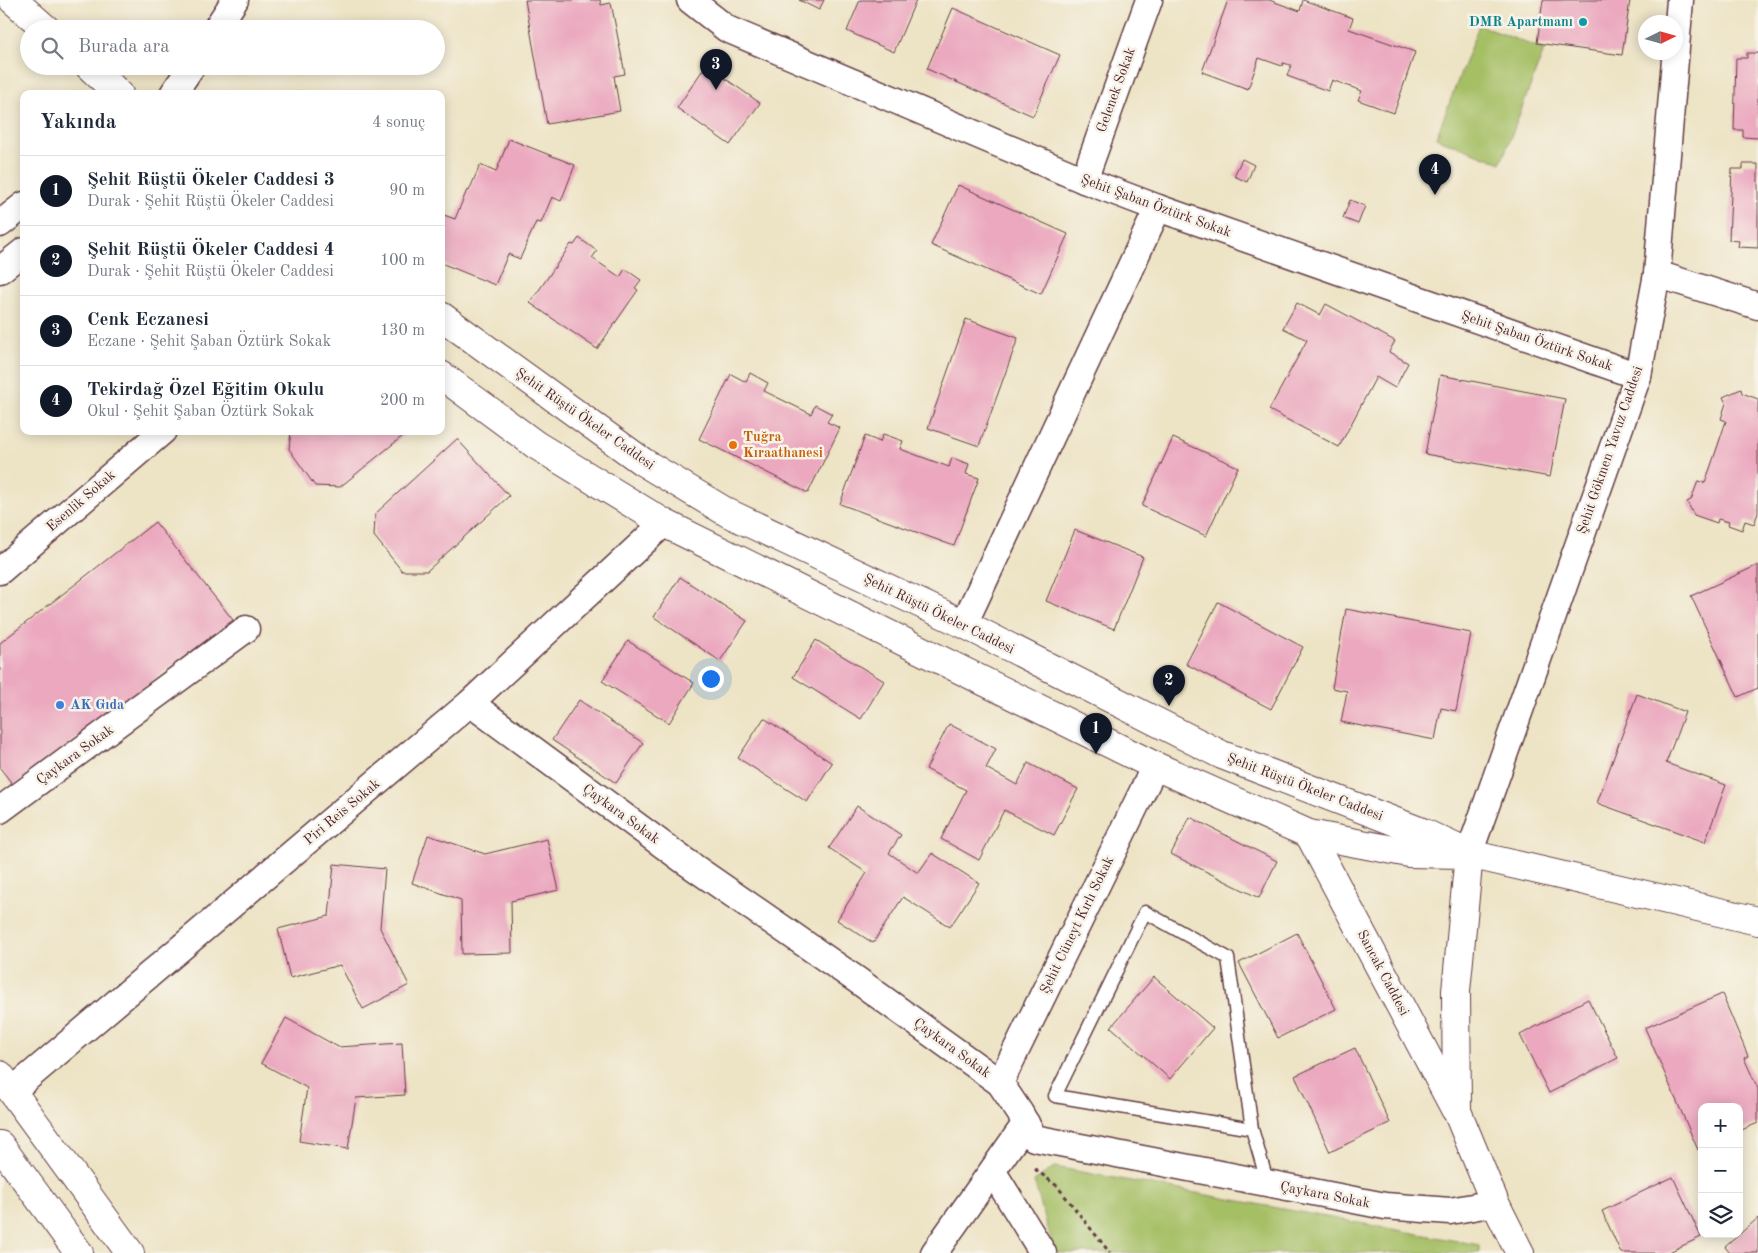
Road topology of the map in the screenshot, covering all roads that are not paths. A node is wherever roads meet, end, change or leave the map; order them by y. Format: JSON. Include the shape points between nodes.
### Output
{"nodes":[{"id":1,"x":13,"y":0,"type":"edge"},
{"id":2,"x":236,"y":0,"type":"edge"},
{"id":3,"x":690,"y":0,"type":"edge"},
{"id":4,"x":1149,"y":0,"type":"edge"},
{"id":5,"x":1680,"y":0,"type":"edge"},
{"id":6,"x":36,"y":20,"type":"edge"},
{"id":7,"x":222,"y":20,"type":"edge"},
{"id":8,"x":99,"y":75,"type":"edge"},
{"id":9,"x":186,"y":75,"type":"edge"},
{"id":10,"x":115,"y":90,"type":"edge"},
{"id":11,"x":176,"y":90,"type":"edge"},
{"id":12,"x":1084,"y":180,"type":"junction"},
{"id":13,"x":20,"y":208,"type":"edge"},
{"id":14,"x":1158,"y":208,"type":"junction"},
{"id":15,"x":0,"y":224,"type":"edge"},
{"id":16,"x":20,"y":254,"type":"edge"},
{"id":17,"x":0,"y":270,"type":"edge"},
{"id":18,"x":1657,"y":274,"type":"junction"},
{"id":19,"x":1758,"y":306,"type":"edge"},
{"id":20,"x":445,"y":319,"type":"edge"},
{"id":21,"x":1638,"y":376,"type":"junction"},
{"id":22,"x":445,"y":379,"type":"edge"},
{"id":23,"x":158,"y":435,"type":"edge"},
{"id":24,"x":688,"y":490,"type":"junction"},
{"id":25,"x":664,"y":524,"type":"junction"},
{"id":26,"x":0,"y":571,"type":"edge"},
{"id":27,"x":964,"y":624,"type":"junction"},
{"id":28,"x":246,"y":629,"type":"dead end"},
{"id":29,"x":944,"y":662,"type":"junction"},
{"id":30,"x":470,"y":703,"type":"junction"},
{"id":31,"x":1155,"y":766,"type":"junction"},
{"id":32,"x":0,"y":810,"type":"edge"},
{"id":33,"x":1309,"y":834,"type":"junction"},
{"id":34,"x":1469,"y":854,"type":"junction"},
{"id":35,"x":1758,"y":921,"type":"edge"},
{"id":36,"x":6,"y":1083,"type":"edge"},
{"id":37,"x":1000,"y":1083,"type":"junction"},
{"id":38,"x":1457,"y":1111,"type":"junction"},
{"id":39,"x":1026,"y":1123,"type":"junction"},
{"id":40,"x":1252,"y":1129,"type":"junction"},
{"id":41,"x":0,"y":1145,"type":"edge"},
{"id":42,"x":993,"y":1172,"type":"junction"},
{"id":43,"x":1268,"y":1184,"type":"junction"},
{"id":44,"x":1496,"y":1203,"type":"junction"},
{"id":45,"x":79,"y":1253,"type":"edge"},
{"id":46,"x":130,"y":1253,"type":"edge"},
{"id":47,"x":934,"y":1253,"type":"edge"},
{"id":48,"x":1043,"y":1253,"type":"edge"},
{"id":49,"x":1520,"y":1253,"type":"edge"}],
"edges":[{"from":1,"to":6,"type":"street"},
{"from":2,"to":7,"type":"street"},
{"from":3,"to":12,"type":"street","name":"Şehit Şaban Öztürk Sokak","via":[[727,29]]},
{"from":4,"to":12,"type":"street","name":"Gelenek Sokak"},
{"from":5,"to":18,"type":"street","name":"Şehit Gökmen Yavuz Caddesi"},
{"from":8,"to":10,"type":"street"},
{"from":9,"to":11,"type":"street"},
{"from":12,"to":14,"type":"street","name":"Şehit Şaban Öztürk Sokak"},
{"from":13,"to":15,"type":"street"},
{"from":14,"to":21,"type":"street","name":"Şehit Şaban Öztürk Sokak"},
{"from":14,"to":27,"type":"street"},
{"from":16,"to":17,"type":"street"},
{"from":18,"to":19,"type":"street"},
{"from":18,"to":21,"type":"street","name":"Şehit Gökmen Yavuz Caddesi"},
{"from":20,"to":24,"type":"street","name":"Şehit Rüştü Ökeler Caddesi","via":[[643,462]]},
{"from":21,"to":34,"type":"street","name":"Şehit Gökmen Yavuz Caddesi"},
{"from":22,"to":25,"type":"street","name":"Şehit Rüştü Ökeler Caddesi","via":[[536,445]]},
{"from":23,"to":26,"type":"street","name":"Esenlik Sokak"},
{"from":24,"to":25,"type":"street"},
{"from":24,"to":27,"type":"street","name":"Şehit Rüştü Ökeler Caddesi","via":[[728,513]]},
{"from":25,"to":29,"type":"street","name":"Şehit Rüştü Ökeler Caddesi"},
{"from":25,"to":30,"type":"street","name":"Piri Reis Sokak"},
{"from":27,"to":29,"type":"street"},
{"from":27,"to":34,"type":"street","name":"Şehit Rüştü Ökeler Caddesi","via":[[1222,755],[1422,832]]},
{"from":28,"to":32,"type":"street","name":"Çaykara Sokak"},
{"from":29,"to":31,"type":"street","name":"Şehit Rüştü Ökeler Caddesi"},
{"from":30,"to":36,"type":"street","name":"Piri Reis Sokak"},
{"from":30,"to":37,"type":"street","name":"Çaykara Sokak","via":[[682,860]]},
{"from":31,"to":33,"type":"street","name":"Şehit Rüştü Ökeler Caddesi"},
{"from":31,"to":37,"type":"street","name":"Şehit Cüneyt Kırlı Sokak"},
{"from":33,"to":34,"type":"street","name":"Şehit Rüştü Ökeler Caddesi","via":[[1409,853]]},
{"from":33,"to":38,"type":"street","name":"Sancak Caddesi"},
{"from":34,"to":35,"type":"street","name":"Şehit Rüştü Ökeler Caddesi"},
{"from":34,"to":38,"type":"street","name":"Sancak Caddesi","via":[[1456,991]]},
{"from":36,"to":46,"type":"street"},
{"from":37,"to":39,"type":"street","name":"Çaykara Sokak"},
{"from":38,"to":44,"type":"street","name":"Sancak Caddesi"},
{"from":39,"to":42,"type":"street"},
{"from":39,"to":43,"type":"street","name":"Çaykara Sokak","via":[[1034,1138]]},
{"from":40,"to":40,"type":"lane","via":[[1228,958],[1145,912],[1055,1096]]},
{"from":40,"to":43,"type":"lane"},
{"from":41,"to":45,"type":"street"},
{"from":42,"to":47,"type":"street"},
{"from":42,"to":48,"type":"street"},
{"from":43,"to":44,"type":"street","name":"Çaykara Sokak","via":[[1385,1206],[1450,1211]]},
{"from":44,"to":49,"type":"street","name":"Sancak Caddesi"}]}
